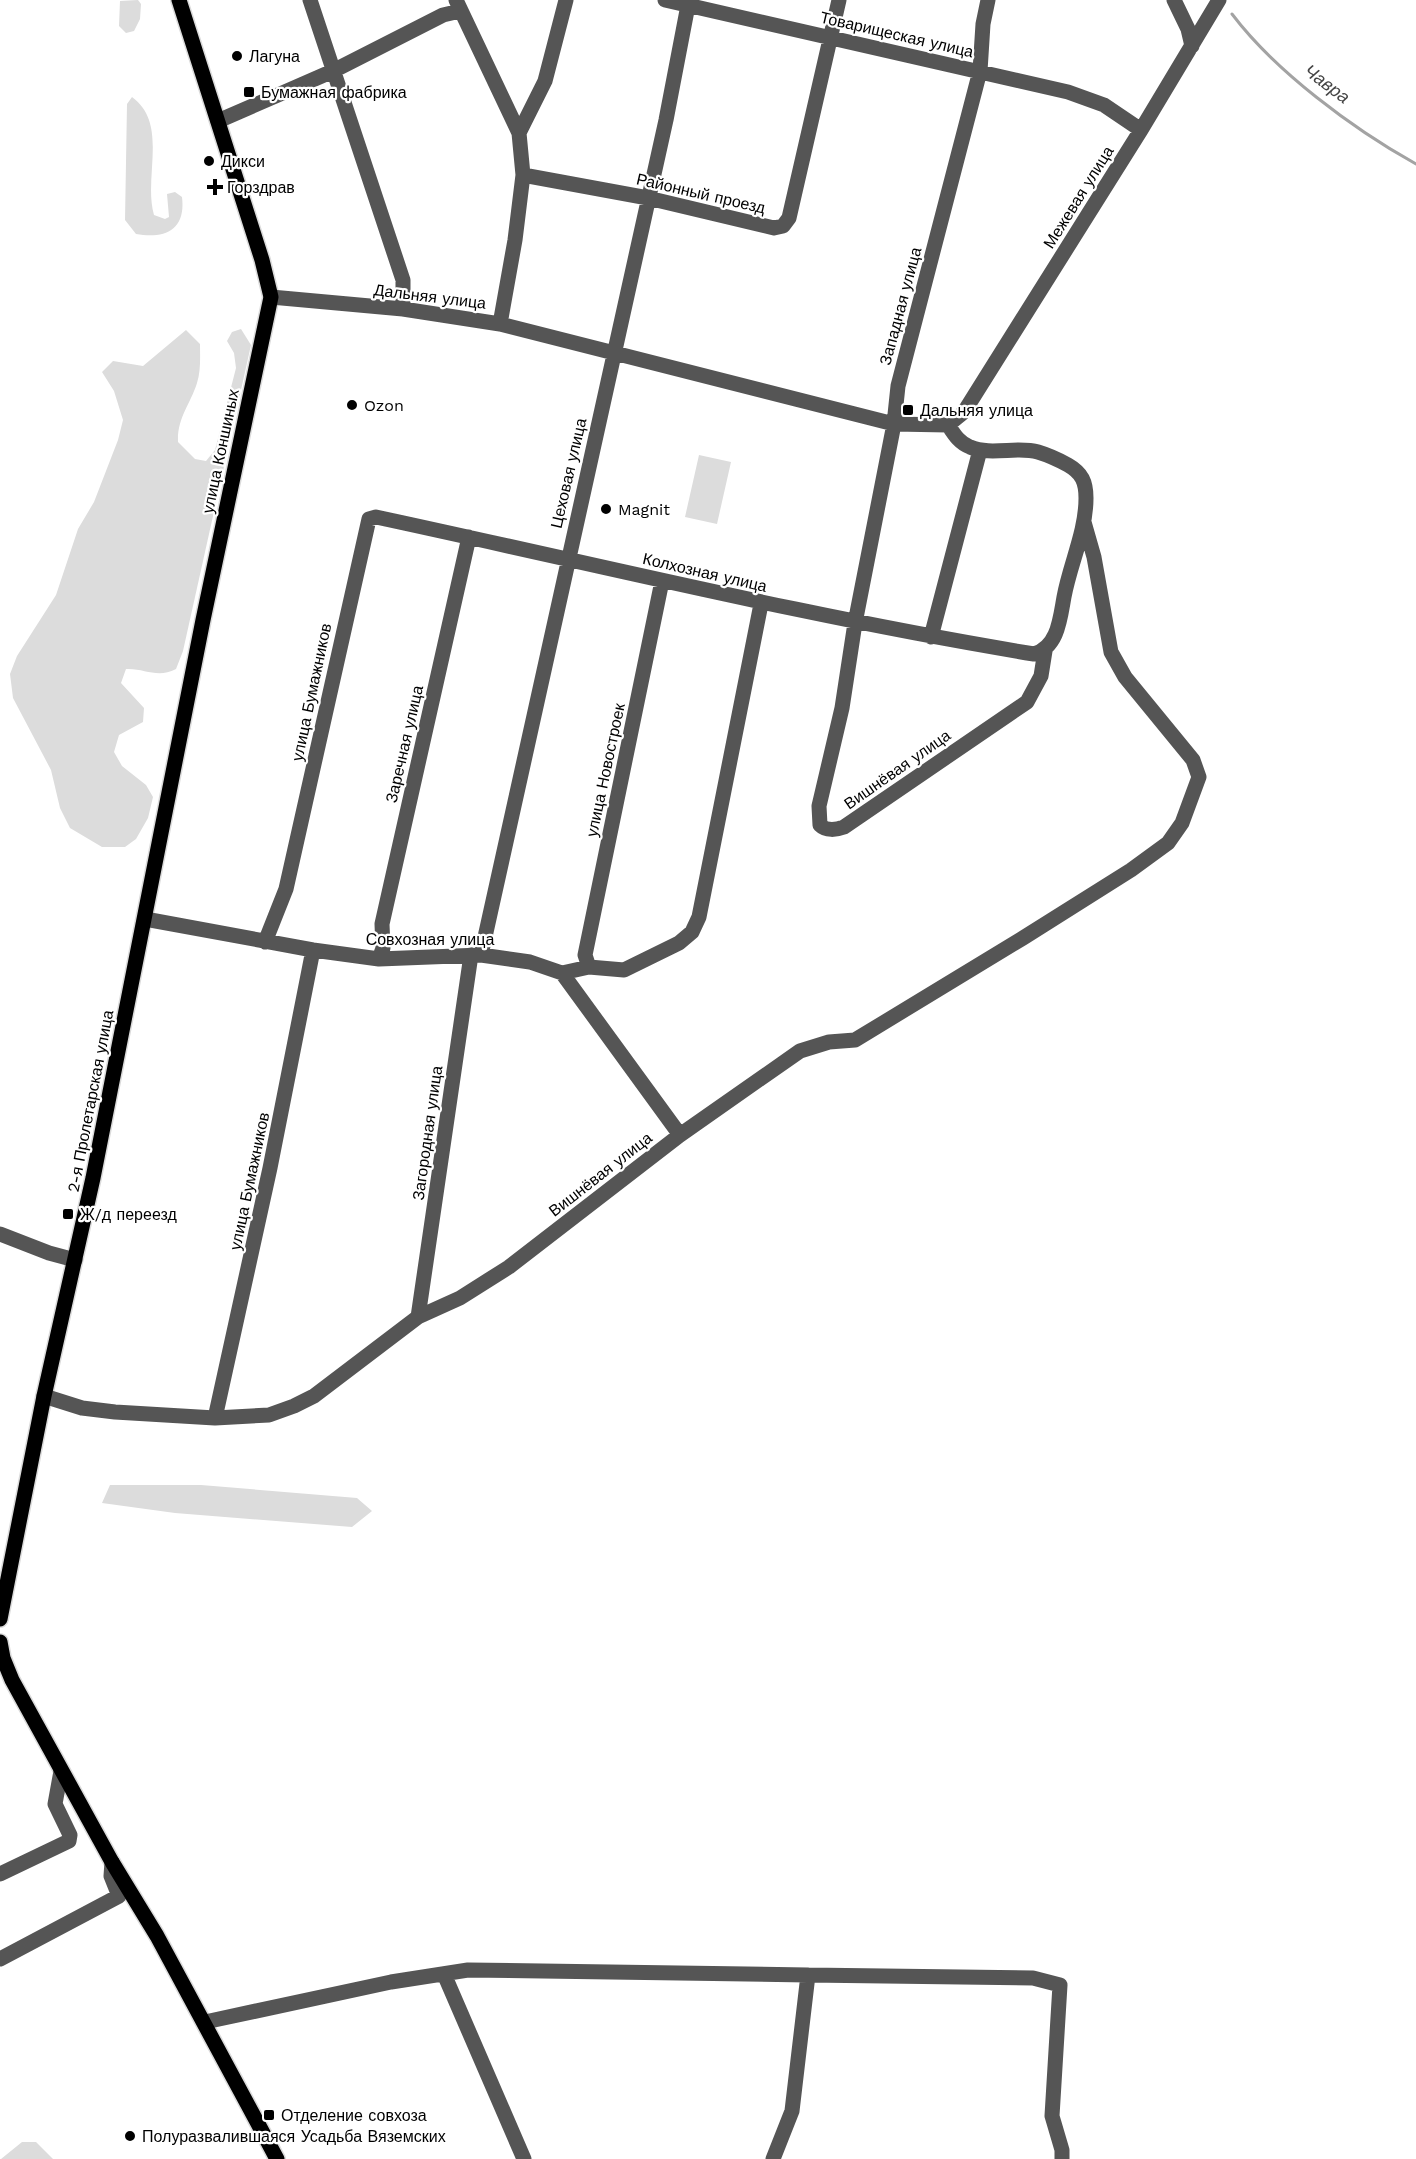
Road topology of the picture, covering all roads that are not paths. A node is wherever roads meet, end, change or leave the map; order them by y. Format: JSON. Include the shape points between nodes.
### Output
{"nodes":[{"id":1,"x":179,"y":0,"type":"edge"},
{"id":2,"x":310,"y":0,"type":"edge"},
{"id":3,"x":566,"y":0,"type":"edge"},
{"id":4,"x":665,"y":0,"type":"edge"},
{"id":5,"x":839,"y":0,"type":"edge"},
{"id":6,"x":988,"y":0,"type":"edge"},
{"id":7,"x":1174,"y":0,"type":"edge"},
{"id":8,"x":1219,"y":0,"type":"edge"},
{"id":9,"x":689,"y":3,"type":"edge"},
{"id":10,"x":458,"y":5,"type":"edge"},
{"id":11,"x":831,"y":38,"type":"junction"},
{"id":12,"x":1192,"y":46,"type":"junction"},
{"id":13,"x":333,"y":71,"type":"junction"},
{"id":14,"x":980,"y":71,"type":"junction"},
{"id":15,"x":218,"y":121,"type":"junction"},
{"id":16,"x":1141,"y":130,"type":"junction"},
{"id":17,"x":519,"y":133,"type":"junction"},
{"id":18,"x":523,"y":175,"type":"junction"},
{"id":19,"x":648,"y":198,"type":"junction"},
{"id":20,"x":271,"y":297,"type":"junction"},
{"id":21,"x":403,"y":309,"type":"junction"},
{"id":22,"x":500,"y":324,"type":"junction"},
{"id":23,"x":615,"y":353,"type":"junction"},
{"id":24,"x":894,"y":424,"type":"junction"},
{"id":25,"x":948,"y":425,"type":"junction"},
{"id":26,"x":980,"y":450,"type":"junction"},
{"id":27,"x":369,"y":519,"type":"joint"},
{"id":28,"x":1084,"y":522,"type":"junction"},
{"id":29,"x":469,"y":537,"type":"junction"},
{"id":30,"x":567,"y":558,"type":"junction"},
{"id":31,"x":662,"y":581,"type":"junction"},
{"id":32,"x":761,"y":604,"type":"junction"},
{"id":33,"x":855,"y":623,"type":"junction"},
{"id":34,"x":930,"y":637,"type":"junction"},
{"id":35,"x":1040,"y":652,"type":"junction"},
{"id":36,"x":145,"y":919,"type":"junction"},
{"id":37,"x":265,"y":942,"type":"junction"},
{"id":38,"x":313,"y":950,"type":"junction"},
{"id":39,"x":476,"y":955,"type":"junction"},
{"id":40,"x":433,"y":956,"type":"junction"},
{"id":41,"x":379,"y":959,"type":"junction"},
{"id":42,"x":589,"y":967,"type":"junction"},
{"id":43,"x":562,"y":973,"type":"junction"},
{"id":44,"x":468,"y":980,"type":"junction"},
{"id":45,"x":680,"y":1135,"type":"junction"},
{"id":46,"x":0,"y":1234,"type":"edge"},
{"id":47,"x":75,"y":1260,"type":"junction"},
{"id":48,"x":418,"y":1317,"type":"junction"},
{"id":49,"x":44,"y":1396,"type":"junction"},
{"id":50,"x":215,"y":1418,"type":"junction"},
{"id":51,"x":0,"y":1618,"type":"edge"},
{"id":52,"x":0,"y":1642,"type":"edge"},
{"id":53,"x":61,"y":1771,"type":"junction"},
{"id":54,"x":112,"y":1862,"type":"junction"},
{"id":55,"x":0,"y":1874,"type":"edge"},
{"id":56,"x":0,"y":1959,"type":"edge"},
{"id":57,"x":444,"y":1974,"type":"junction"},
{"id":58,"x":808,"y":1975,"type":"junction"},
{"id":59,"x":205,"y":2022,"type":"junction"},
{"id":60,"x":277,"y":2159,"type":"edge"},
{"id":61,"x":524,"y":2159,"type":"edge"},
{"id":62,"x":773,"y":2159,"type":"edge"},
{"id":63,"x":1062,"y":2159,"type":"edge"}],
"edges":[{"from":1,"to":15,"type":"main road","name":"улица Коншиных"},
{"from":2,"to":13,"type":"street"},
{"from":3,"to":17,"type":"street","via":[[545,81]]},
{"from":4,"to":9,"type":"street","name":"Товарищеская улица"},
{"from":5,"to":11,"type":"street","name":"Районный проезд"},
{"from":6,"to":14,"type":"street","name":"Западная улица"},
{"from":7,"to":12,"type":"street"},
{"from":8,"to":12,"type":"street","name":"Межевая улица"},
{"from":9,"to":11,"type":"street","name":"Товарищеская улица"},
{"from":9,"to":19,"type":"street","name":"Цеховая улица"},
{"from":10,"to":13,"type":"street"},
{"from":10,"to":17,"type":"street"},
{"from":11,"to":14,"type":"street","name":"Товарищеская улица"},
{"from":11,"to":19,"type":"street","name":"Районный проезд","via":[[789,218],[783,226],[774,228]]},
{"from":12,"to":16,"type":"street","name":"Межевая улица"},
{"from":13,"to":15,"type":"street"},
{"from":13,"to":21,"type":"street","via":[[403,280]]},
{"from":14,"to":16,"type":"street","name":"Товарищеская улица","via":[[1086,97]]},
{"from":14,"to":24,"type":"street","name":"Западная улица","via":[[898,386]]},
{"from":15,"to":20,"type":"main road","name":"улица Коншиных"},
{"from":16,"to":25,"type":"street","name":"Межевая улица","via":[[964,412]]},
{"from":17,"to":18,"type":"street"},
{"from":18,"to":19,"type":"street","name":"Районный проезд"},
{"from":18,"to":22,"type":"street"},
{"from":19,"to":23,"type":"street","name":"Цеховая улица"},
{"from":20,"to":21,"type":"street","name":"Дальняя улица"},
{"from":20,"to":36,"type":"main road","name":"улица Коншиных","via":[[202,620]]},
{"from":21,"to":22,"type":"street","name":"Дальняя улица"},
{"from":22,"to":23,"type":"street","name":"Дальняя улица"},
{"from":23,"to":24,"type":"street","name":"Дальняя улица"},
{"from":23,"to":30,"type":"street","name":"Цеховая улица"},
{"from":24,"to":25,"type":"street","name":"Дальняя улица"},
{"from":24,"to":33,"type":"street","name":"Западная улица"},
{"from":25,"to":26,"type":"street","via":[[957,440]]},
{"from":26,"to":28,"type":"street","via":[[1037,451],[1079,472],[1086,485]]},
{"from":26,"to":34,"type":"street"},
{"from":27,"to":29,"type":"street","name":"Колхозная улица","via":[[376,517]]},
{"from":27,"to":37,"type":"street","name":"улица Бумажников","via":[[286,889]]},
{"from":28,"to":35,"type":"street","via":[[1054,639]]},
{"from":28,"to":45,"type":"street","name":"Вишнёвая улица","via":[[1111,652],[1125,677],[1193,760],[1199,777],[1182,823],[1168,843],[1131,870],[855,1040],[829,1041],[800,1051]]},
{"from":29,"to":30,"type":"street","name":"Колхозная улица"},
{"from":29,"to":41,"type":"street","name":"Заречная улица","via":[[382,924],[383,948]]},
{"from":30,"to":31,"type":"street","name":"Колхозная улица"},
{"from":30,"to":39,"type":"street","name":"Цеховая улица"},
{"from":31,"to":32,"type":"street","name":"Колхозная улица"},
{"from":31,"to":42,"type":"street","name":"улица Новостроек","via":[[585,955]]},
{"from":32,"to":33,"type":"street","name":"Колхозная улица"},
{"from":32,"to":42,"type":"street","via":[[699,917],[692,932],[679,943],[624,970]]},
{"from":33,"to":34,"type":"street","name":"Колхозная улица"},
{"from":33,"to":35,"type":"street","name":"Вишнёвая улица","via":[[842,708],[819,806],[818,820],[823,828],[844,827],[1027,702],[1041,676]]},
{"from":34,"to":35,"type":"street","name":"Колхозная улица"},
{"from":36,"to":37,"type":"street","name":"Совхозная улица"},
{"from":36,"to":47,"type":"main road","name":"2-я Пролетарская улица"},
{"from":37,"to":38,"type":"street","name":"Совхозная улица"},
{"from":38,"to":41,"type":"street","name":"Совхозная улица"},
{"from":38,"to":50,"type":"street","name":"улица Бумажников"},
{"from":39,"to":40,"type":"street","name":"Совхозная улица"},
{"from":39,"to":43,"type":"street","name":"Совхозная улица","via":[[530,962]]},
{"from":39,"to":44,"type":"street","name":"Загородная улица"},
{"from":40,"to":41,"type":"street","name":"Совхозная улица"},
{"from":40,"to":44,"type":"street","via":[[461,971]]},
{"from":42,"to":43,"type":"street"},
{"from":43,"to":45,"type":"street"},
{"from":44,"to":48,"type":"street","name":"Загородная улица"},
{"from":45,"to":48,"type":"street","name":"Вишнёвая улица","via":[[508,1267],[460,1298]]},
{"from":46,"to":47,"type":"street"},
{"from":47,"to":49,"type":"main road","name":"2-я Пролетарская улица"},
{"from":48,"to":50,"type":"street","name":"Вишнёвая улица","via":[[314,1396],[294,1406],[269,1415]]},
{"from":49,"to":50,"type":"street","name":"Вишнёвая улица","via":[[115,1413]]},
{"from":49,"to":51,"type":"main road","name":"2-я Пролетарская улица"},
{"from":52,"to":53,"type":"main road","via":[[12,1680]]},
{"from":53,"to":54,"type":"main road"},
{"from":53,"to":55,"type":"street","via":[[55,1804],[70,1835],[69,1841]]},
{"from":54,"to":56,"type":"street","via":[[111,1876],[119,1896]]},
{"from":54,"to":59,"type":"main road"},
{"from":57,"to":58,"type":"street","via":[[468,1970]]},
{"from":57,"to":59,"type":"street"},
{"from":57,"to":61,"type":"street"},
{"from":58,"to":62,"type":"street","via":[[792,2111]]},
{"from":58,"to":63,"type":"street","via":[[1033,1978],[1060,1985],[1052,2116]]},
{"from":59,"to":60,"type":"main road"}]}
